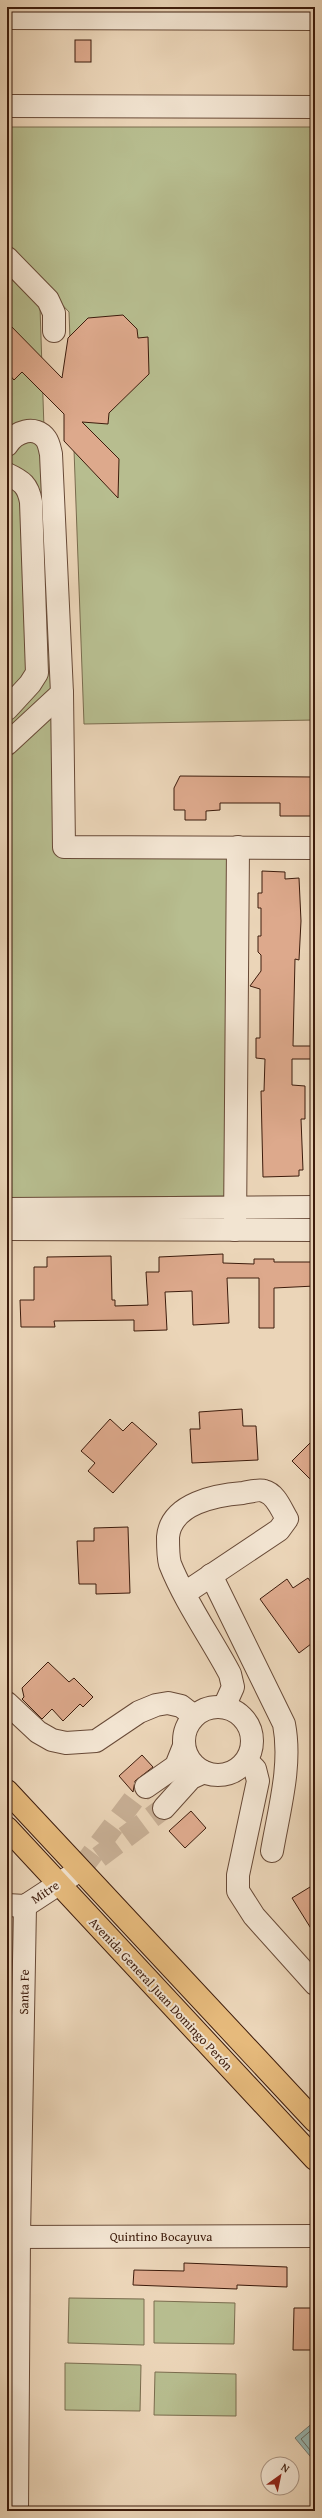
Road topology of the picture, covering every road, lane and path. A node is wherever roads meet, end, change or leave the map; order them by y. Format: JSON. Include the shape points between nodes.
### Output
{"nodes":[{"id":1,"x":7,"y":18,"type":"edge"},
{"id":2,"x":315,"y":19,"type":"edge"},
{"id":3,"x":7,"y":106,"type":"edge"},
{"id":4,"x":315,"y":107,"type":"edge"},
{"id":5,"x":7,"y":258,"type":"edge"},
{"id":6,"x":54,"y":331,"type":"dead end"},
{"id":7,"x":7,"y":445,"type":"edge"},
{"id":8,"x":7,"y":474,"type":"edge"},
{"id":9,"x":62,"y":693,"type":"junction"},
{"id":10,"x":7,"y":709,"type":"edge"},
{"id":11,"x":7,"y":744,"type":"edge"},
{"id":12,"x":238,"y":847,"type":"junction"},
{"id":13,"x":315,"y":848,"type":"edge"},
{"id":14,"x":235,"y":1206,"type":"junction"},
{"id":15,"x":315,"y":1207,"type":"edge"},
{"id":16,"x":7,"y":1209,"type":"edge"},
{"id":17,"x":7,"y":1229,"type":"edge"},
{"id":18,"x":234,"y":1230,"type":"junction"},
{"id":19,"x":315,"y":1230,"type":"edge"},
{"id":20,"x":211,"y":1575,"type":"junction"},
{"id":21,"x":185,"y":1593,"type":"junction"},
{"id":22,"x":7,"y":1703,"type":"edge"},
{"id":23,"x":224,"y":1707,"type":"junction"},
{"id":24,"x":194,"y":1716,"type":"junction"},
{"id":25,"x":284,"y":1724,"type":"junction"},
{"id":26,"x":250,"y":1727,"type":"junction"},
{"id":27,"x":184,"y":1746,"type":"junction"},
{"id":28,"x":247,"y":1761,"type":"junction"},
{"id":29,"x":204,"y":1772,"type":"junction"},
{"id":30,"x":146,"y":1787,"type":"tunnel mouth"},
{"id":31,"x":7,"y":1791,"type":"edge"},
{"id":32,"x":164,"y":1808,"type":"tunnel mouth"},
{"id":33,"x":7,"y":1828,"type":"edge"},
{"id":34,"x":272,"y":1851,"type":"dead end"},
{"id":35,"x":80,"y":1870,"type":"junction"},
{"id":36,"x":58,"y":1883,"type":"junction"},
{"id":37,"x":16,"y":1905,"type":"edge"},
{"id":38,"x":315,"y":1984,"type":"edge"},
{"id":39,"x":315,"y":2120,"type":"edge"},
{"id":40,"x":315,"y":2159,"type":"edge"},
{"id":41,"x":315,"y":2236,"type":"edge"},
{"id":42,"x":13,"y":2237,"type":"edge"},
{"id":43,"x":17,"y":2511,"type":"edge"}],
"edges":[{"from":1,"to":2,"type":"street"},
{"from":3,"to":4,"type":"street"},
{"from":5,"to":6,"type":"street","via":[[48,300],[54,313]]},
{"from":7,"to":9,"type":"street","via":[[23,431],[35,431],[47,440],[51,454]]},
{"from":8,"to":10,"type":"street","via":[[23,482],[29,490],[31,502],[37,673]]},
{"from":9,"to":11,"type":"street"},
{"from":9,"to":12,"type":"street","via":[[64,847]]},
{"from":12,"to":13,"type":"street"},
{"from":12,"to":14,"type":"street"},
{"from":14,"to":15,"type":"street"},
{"from":14,"to":16,"type":"street"},
{"from":14,"to":18,"type":"street"},
{"from":17,"to":18,"type":"street"},
{"from":18,"to":19,"type":"street"},
{"from":20,"to":21,"type":"street"},
{"from":20,"to":21,"type":"street","via":[[279,1530],[287,1519],[273,1495],[263,1490],[224,1495],[199,1502],[179,1514],[171,1524],[168,1536],[170,1562]]},
{"from":20,"to":25,"type":"street"},
{"from":21,"to":23,"type":"street","via":[[230,1674],[232,1687]]},
{"from":22,"to":24,"type":"street","via":[[38,1732],[52,1740],[66,1743],[96,1741],[139,1712],[156,1705],[168,1703],[182,1706]]},
{"from":23,"to":24,"type":"street","via":[[203,1710]]},
{"from":23,"to":26,"type":"street","via":[[235,1710],[244,1717]]},
{"from":24,"to":27,"type":"street","via":[[188,1725]]},
{"from":25,"to":26,"type":"street"},
{"from":25,"to":34,"type":"street","via":[[287,1742],[285,1767]]},
{"from":26,"to":28,"type":"street","via":[[252,1745]]},
{"from":27,"to":29,"type":"street","via":[[194,1766]]},
{"from":27,"to":30,"type":"street","via":[[176,1766]]},
{"from":28,"to":29,"type":"street","via":[[238,1770],[227,1774],[215,1776]]},
{"from":28,"to":38,"type":"street","via":[[255,1770],[258,1781],[238,1875],[238,1891],[254,1916]]},
{"from":29,"to":32,"type":"street","via":[[191,1778]]},
{"from":31,"to":35,"type":"main road","name":"Avenida General Juan Domingo Perón"},
{"from":33,"to":36,"type":"main road","name":"Avenida General Juan Domingo Perón"},
{"from":35,"to":36,"type":"street","name":"Mitre"},
{"from":35,"to":39,"type":"main road","name":"Avenida General Juan Domingo Perón"},
{"from":36,"to":37,"type":"street","name":"Mitre"},
{"from":36,"to":40,"type":"main road","name":"Avenida General Juan Domingo Perón"},
{"from":37,"to":42,"type":"street","name":"Santa Fe"},
{"from":41,"to":42,"type":"street","name":"Quintino Bocayuva"},
{"from":42,"to":43,"type":"street","name":"Santa Fe"}]}
